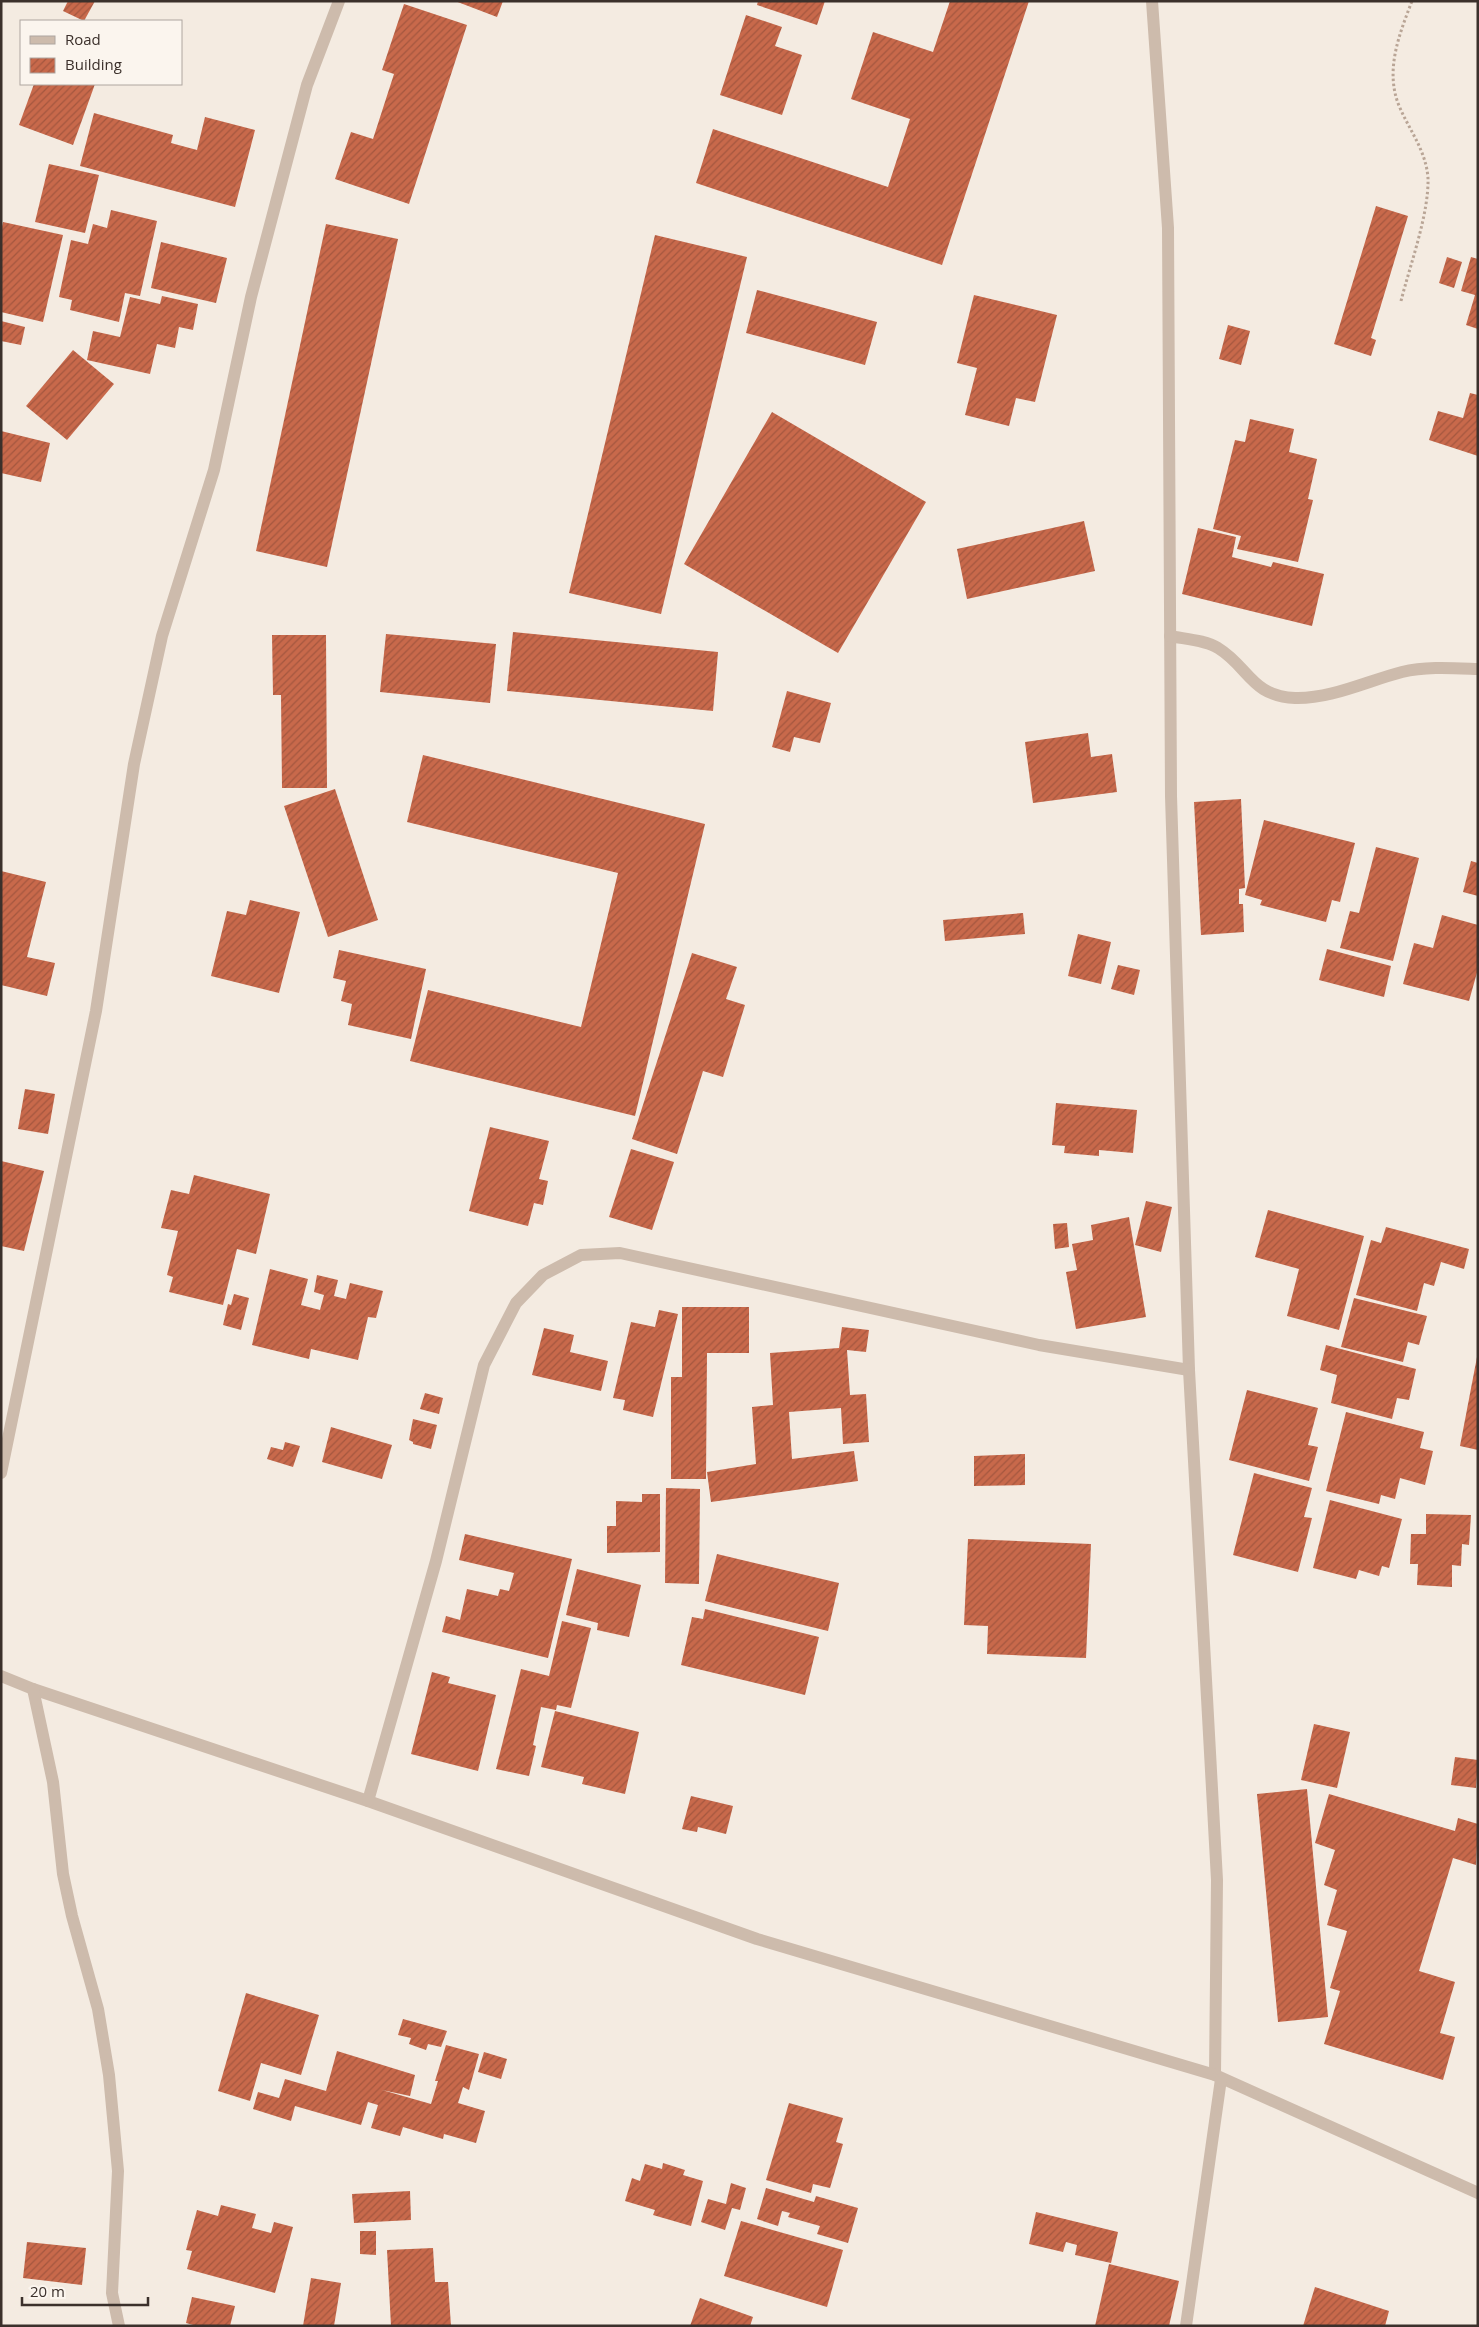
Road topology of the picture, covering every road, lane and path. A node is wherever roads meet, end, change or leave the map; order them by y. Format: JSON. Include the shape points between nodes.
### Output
{"nodes":[{"id":1,"x":338,"y":1,"type":"edge"},
{"id":2,"x":1152,"y":1,"type":"edge"},
{"id":3,"x":1412,"y":1,"type":"edge"},
{"id":4,"x":1401,"y":301,"type":"dead end"},
{"id":5,"x":1170,"y":636,"type":"junction"},
{"id":6,"x":1478,"y":669,"type":"edge"},
{"id":7,"x":1189,"y":1370,"type":"junction"},
{"id":8,"x":1,"y":1473,"type":"edge"},
{"id":9,"x":1,"y":1676,"type":"edge"},
{"id":10,"x":33,"y":1689,"type":"junction"},
{"id":11,"x":368,"y":1801,"type":"junction"},
{"id":12,"x":1218,"y":2077,"type":"junction"},
{"id":13,"x":1478,"y":2193,"type":"edge"},
{"id":14,"x":119,"y":2326,"type":"edge"},
{"id":15,"x":1186,"y":2326,"type":"edge"}],
"edges":[{"from":1,"to":8,"type":"street","via":[[307,85],[251,297],[214,470],[160,646],[134,764],[96,1011]]},
{"from":2,"to":5,"type":"street","via":[[1168,228]]},
{"from":3,"to":4,"type":"path","via":[[1398,37],[1392,73],[1399,107],[1422,152],[1428,180],[1425,211]]},
{"from":5,"to":6,"type":"street","via":[[1216,646],[1236,660],[1246,676],[1264,690],[1294,698],[1322,695],[1404,671]]},
{"from":5,"to":7,"type":"street","via":[[1171,796]]},
{"from":7,"to":11,"type":"street","via":[[1039,1345],[620,1253],[581,1255],[544,1275],[516,1302],[484,1365],[436,1561]]},
{"from":7,"to":12,"type":"street","via":[[1216,1880]]},
{"from":9,"to":10,"type":"street"},
{"from":10,"to":11,"type":"street"},
{"from":10,"to":14,"type":"street","via":[[53,1782],[65,1882],[98,2009],[109,2076],[118,2171],[112,2293]]},
{"from":11,"to":12,"type":"street","via":[[757,1939]]},
{"from":12,"to":13,"type":"street"},
{"from":12,"to":15,"type":"street"}]}
